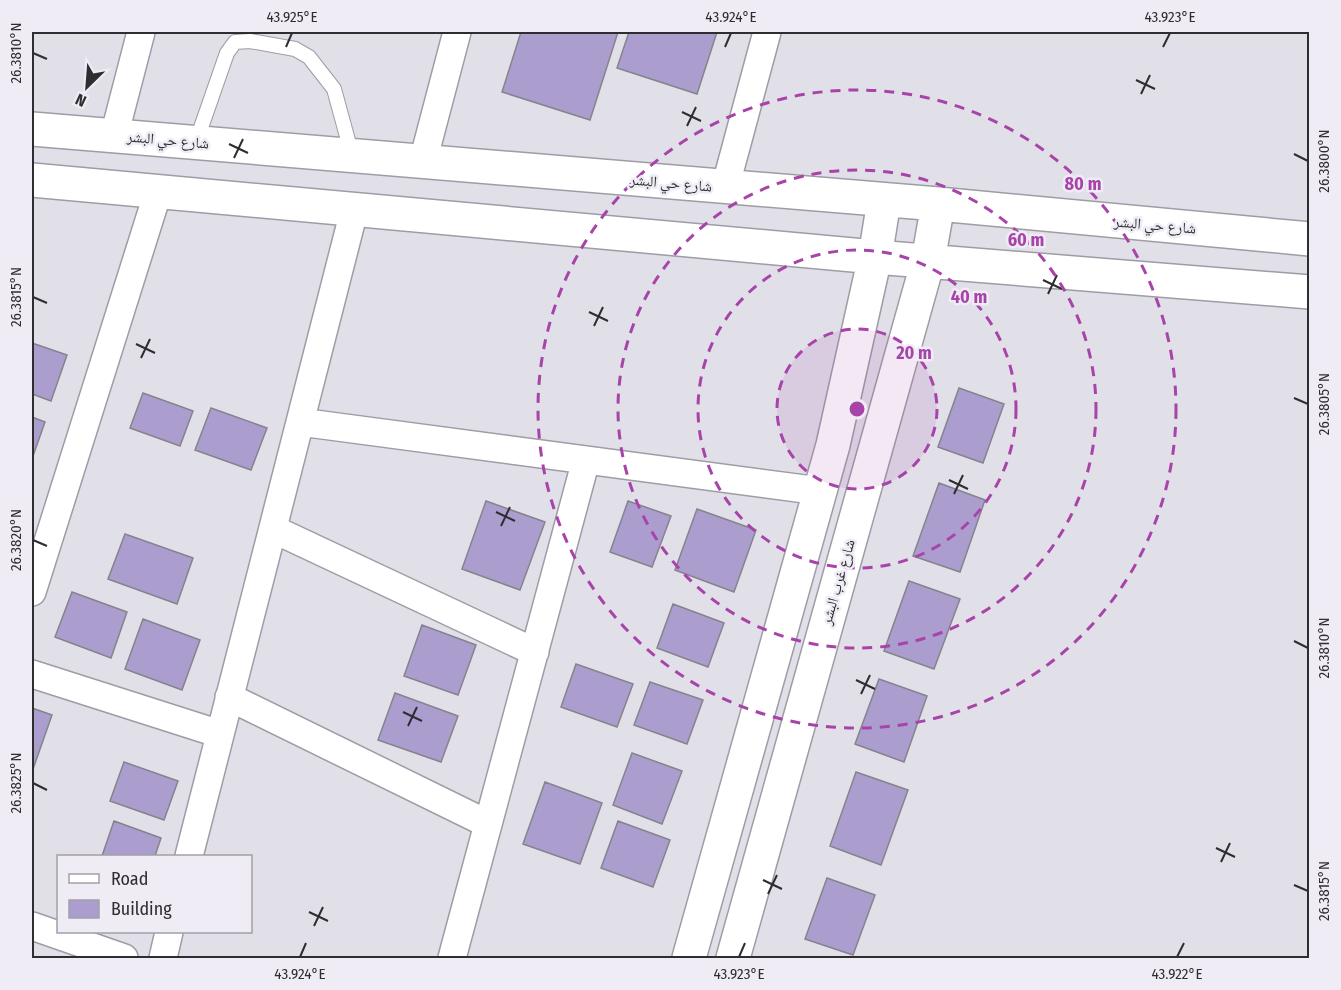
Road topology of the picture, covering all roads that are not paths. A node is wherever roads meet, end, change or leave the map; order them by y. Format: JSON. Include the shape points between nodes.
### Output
{"nodes":[{"id":1,"x":141,"y":32,"type":"edge"},
{"id":2,"x":457,"y":32,"type":"edge"},
{"id":3,"x":767,"y":32,"type":"edge"},
{"id":4,"x":32,"y":129,"type":"edge"},
{"id":5,"x":114,"y":135,"type":"junction"},
{"id":6,"x":196,"y":142,"type":"junction"},
{"id":7,"x":352,"y":155,"type":"junction"},
{"id":8,"x":423,"y":161,"type":"junction"},
{"id":9,"x":32,"y":180,"type":"edge"},
{"id":10,"x":725,"y":188,"type":"junction"},
{"id":11,"x":158,"y":192,"type":"junction"},
{"id":12,"x":884,"y":201,"type":"junction"},
{"id":13,"x":938,"y":204,"type":"junction"},
{"id":14,"x":354,"y":211,"type":"junction"},
{"id":15,"x":1310,"y":239,"type":"edge"},
{"id":16,"x":875,"y":257,"type":"junction"},
{"id":17,"x":928,"y":261,"type":"junction"},
{"id":18,"x":1310,"y":292,"type":"edge"},
{"id":19,"x":300,"y":422,"type":"junction"},
{"id":20,"x":586,"y":460,"type":"junction"},
{"id":21,"x":820,"y":491,"type":"junction"},
{"id":22,"x":273,"y":530,"type":"junction"},
{"id":23,"x":32,"y":592,"type":"edge"},
{"id":24,"x":535,"y":652,"type":"junction"},
{"id":25,"x":32,"y":675,"type":"edge"},
{"id":26,"x":230,"y":697,"type":"junction"},
{"id":27,"x":220,"y":734,"type":"junction"},
{"id":28,"x":488,"y":824,"type":"junction"},
{"id":29,"x":189,"y":855,"type":"edge"},
{"id":30,"x":32,"y":926,"type":"edge"},
{"id":31,"x":169,"y":933,"type":"edge"},
{"id":32,"x":124,"y":958,"type":"edge"},
{"id":33,"x":162,"y":958,"type":"edge"},
{"id":34,"x":452,"y":958,"type":"edge"},
{"id":35,"x":689,"y":958,"type":"edge"},
{"id":36,"x":733,"y":958,"type":"edge"}],
"edges":[{"from":1,"to":5,"type":"street"},
{"from":2,"to":8,"type":"street"},
{"from":3,"to":10,"type":"street"},
{"from":4,"to":5,"type":"street","name":"شارع حي البشر"},
{"from":5,"to":6,"type":"street","name":"شارع حي البشر"},
{"from":6,"to":7,"type":"street","name":"شارع حي البشر"},
{"from":6,"to":7,"type":"lane","via":[[226,53],[235,42],[250,41],[295,49],[309,57],[334,89]]},
{"from":7,"to":8,"type":"street","name":"شارع حي البشر"},
{"from":8,"to":10,"type":"street","name":"شارع حي البشر"},
{"from":9,"to":11,"type":"street"},
{"from":10,"to":12,"type":"street","name":"شارع حي البشر"},
{"from":11,"to":14,"type":"street"},
{"from":11,"to":23,"type":"street"},
{"from":12,"to":13,"type":"street","name":"شارع حي البشر"},
{"from":12,"to":16,"type":"street"},
{"from":13,"to":15,"type":"street","name":"شارع حي البشر"},
{"from":13,"to":17,"type":"street","name":"شارع غرب البشر"},
{"from":14,"to":16,"type":"street"},
{"from":14,"to":19,"type":"street"},
{"from":16,"to":17,"type":"street"},
{"from":16,"to":21,"type":"street"},
{"from":17,"to":18,"type":"street"},
{"from":17,"to":36,"type":"street","name":"شارع غرب البشر"},
{"from":19,"to":20,"type":"street"},
{"from":19,"to":22,"type":"street"},
{"from":20,"to":21,"type":"street"},
{"from":20,"to":24,"type":"street"},
{"from":21,"to":35,"type":"street"},
{"from":22,"to":24,"type":"street"},
{"from":22,"to":26,"type":"street"},
{"from":24,"to":28,"type":"street"},
{"from":25,"to":27,"type":"street"},
{"from":26,"to":27,"type":"street"},
{"from":26,"to":28,"type":"street"},
{"from":27,"to":29,"type":"street"},
{"from":28,"to":34,"type":"street"},
{"from":30,"to":32,"type":"street"},
{"from":31,"to":33,"type":"street"}]}
